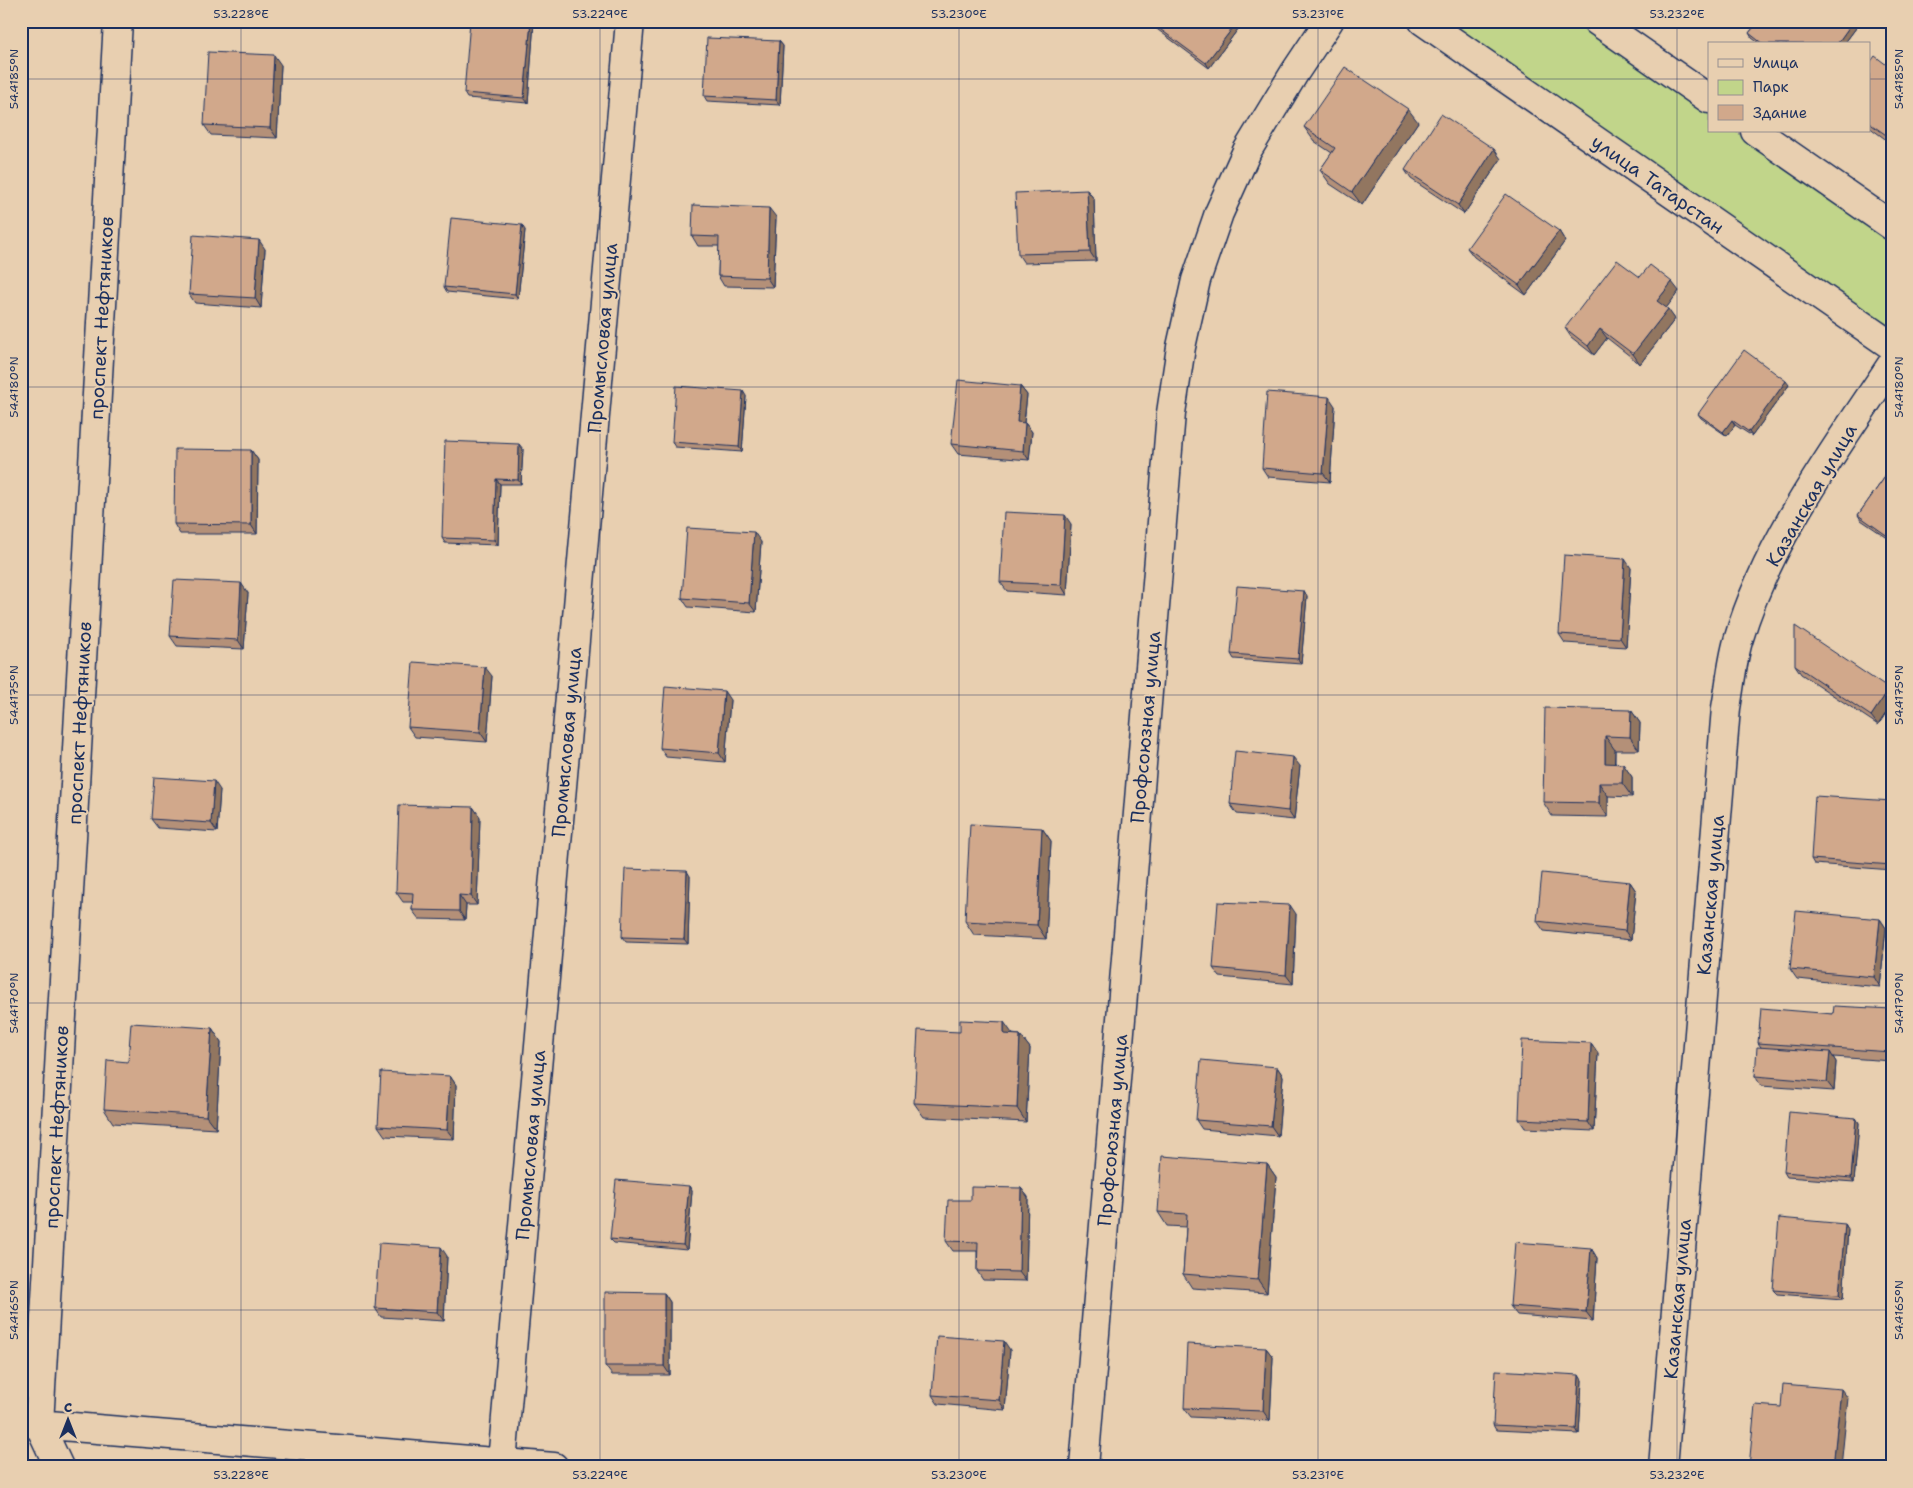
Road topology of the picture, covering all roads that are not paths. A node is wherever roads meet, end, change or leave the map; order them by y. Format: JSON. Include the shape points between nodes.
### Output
{"nodes":[{"id":1,"x":118,"y":21,"type":"edge"},
{"id":2,"x":630,"y":21,"type":"edge"},
{"id":3,"x":1329,"y":21,"type":"edge"},
{"id":4,"x":1424,"y":21,"type":"edge"},
{"id":5,"x":1597,"y":21,"type":"edge"},
{"id":6,"x":1708,"y":98,"type":"edge"},
{"id":7,"x":1756,"y":132,"type":"edge"},
{"id":8,"x":1892,"y":226,"type":"edge"},
{"id":9,"x":1892,"y":346,"type":"edge"},
{"id":10,"x":1892,"y":364,"type":"edge"},
{"id":11,"x":30,"y":1424,"type":"edge"},
{"id":12,"x":502,"y":1462,"type":"junction"},
{"id":13,"x":59,"y":1467,"type":"edge"},
{"id":14,"x":554,"y":1467,"type":"edge"},
{"id":15,"x":1084,"y":1467,"type":"edge"},
{"id":16,"x":1663,"y":1467,"type":"edge"}],
"edges":[{"from":1,"to":11,"type":"street","name":"проспект Нефтяников"},
{"from":2,"to":12,"type":"street","name":"Промысловая улица"},
{"from":3,"to":15,"type":"street","name":"Профсоюзная улица","via":[[1243,160],[1219,214],[1196,280],[1181,347],[1170,413]]},
{"from":4,"to":9,"type":"street","name":"улица Татарстан"},
{"from":5,"to":6,"type":"street"},
{"from":7,"to":8,"type":"street"},
{"from":10,"to":16,"type":"street","name":"Казанская улица","via":[[1800,506],[1752,601],[1738,642],[1726,708]]},
{"from":11,"to":12,"type":"street"},
{"from":11,"to":13,"type":"street"},
{"from":12,"to":14,"type":"street"}]}
